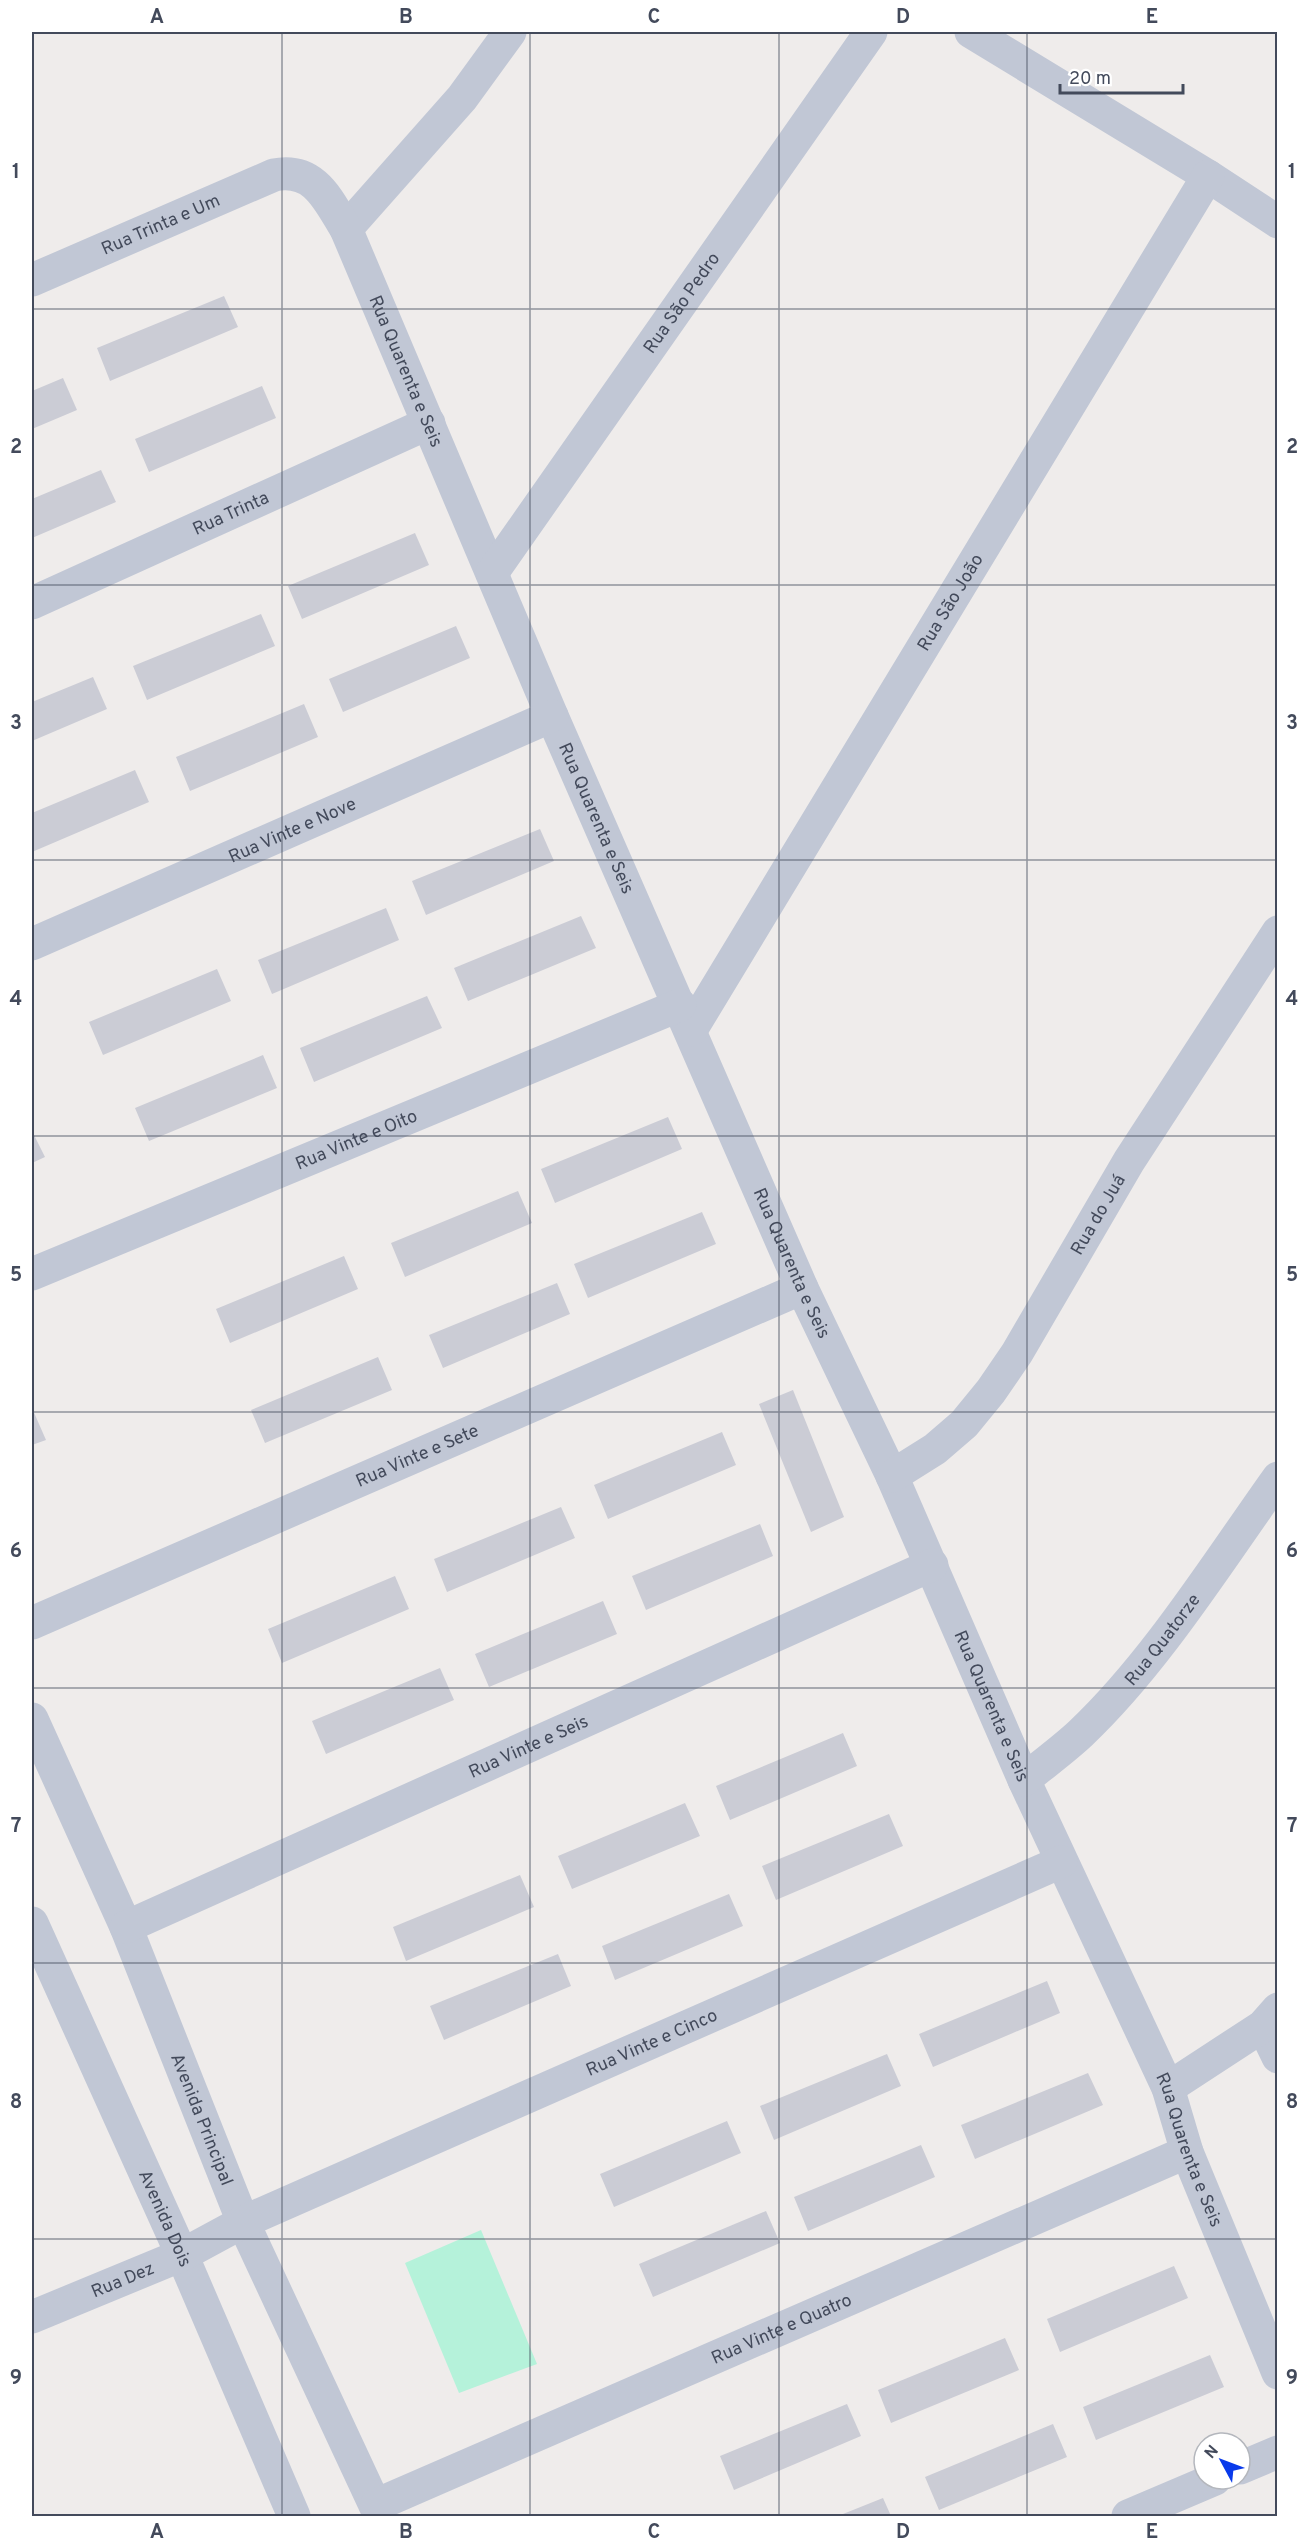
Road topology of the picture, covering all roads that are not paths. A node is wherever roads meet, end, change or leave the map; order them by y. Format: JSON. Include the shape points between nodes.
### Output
{"nodes":[{"id":1,"x":510,"y":32,"type":"edge"},
{"id":2,"x":871,"y":32,"type":"edge"},
{"id":3,"x":971,"y":32,"type":"edge"},
{"id":4,"x":289,"y":172,"type":"joint"},
{"id":5,"x":1208,"y":176,"type":"junction"},
{"id":6,"x":1278,"y":222,"type":"edge"},
{"id":7,"x":346,"y":229,"type":"junction"},
{"id":8,"x":32,"y":280,"type":"edge"},
{"id":9,"x":429,"y":423,"type":"junction"},
{"id":10,"x":492,"y":573,"type":"junction"},
{"id":11,"x":32,"y":603,"type":"edge"},
{"id":12,"x":552,"y":716,"type":"junction"},
{"id":13,"x":1278,"y":932,"type":"edge"},
{"id":14,"x":32,"y":944,"type":"edge"},
{"id":15,"x":685,"y":1018,"type":"junction"},
{"id":16,"x":32,"y":1274,"type":"edge"},
{"id":17,"x":802,"y":1288,"type":"junction"},
{"id":18,"x":892,"y":1476,"type":"junction"},
{"id":19,"x":1278,"y":1478,"type":"edge"},
{"id":20,"x":932,"y":1565,"type":"junction"},
{"id":21,"x":32,"y":1623,"type":"edge"},
{"id":22,"x":32,"y":1719,"type":"edge"},
{"id":23,"x":1024,"y":1780,"type":"junction"},
{"id":24,"x":1061,"y":1862,"type":"junction"},
{"id":25,"x":32,"y":1923,"type":"edge"},
{"id":26,"x":126,"y":1927,"type":"junction"},
{"id":27,"x":40,"y":1968,"type":"edge"},
{"id":28,"x":1270,"y":2017,"type":"edge"},
{"id":29,"x":1278,"y":2057,"type":"edge"},
{"id":30,"x":1168,"y":2088,"type":"junction"},
{"id":31,"x":1187,"y":2152,"type":"junction"},
{"id":32,"x":243,"y":2222,"type":"junction"},
{"id":33,"x":182,"y":2255,"type":"junction"},
{"id":34,"x":32,"y":2317,"type":"edge"},
{"id":35,"x":1278,"y":2373,"type":"edge"},
{"id":36,"x":1278,"y":2452,"type":"edge"},
{"id":37,"x":1252,"y":2463,"type":"edge"},
{"id":38,"x":1192,"y":2489,"type":"edge"},
{"id":39,"x":378,"y":2511,"type":"edge"},
{"id":40,"x":294,"y":2517,"type":"edge"},
{"id":41,"x":1128,"y":2517,"type":"edge"}],
"edges":[{"from":1,"to":7,"type":"street","via":[[462,98]]},
{"from":2,"to":10,"type":"street","name":"Rua São Pedro"},
{"from":3,"to":5,"type":"street"},
{"from":4,"to":7,"type":"street","name":"Rua Quarenta e Seis","via":[[302,174],[324,194]]},
{"from":4,"to":8,"type":"street","name":"Rua Trinta e Um","via":[[274,175]]},
{"from":5,"to":6,"type":"street"},
{"from":5,"to":15,"type":"street","name":"Rua São João"},
{"from":7,"to":9,"type":"street","name":"Rua Quarenta e Seis"},
{"from":9,"to":10,"type":"street","name":"Rua Quarenta e Seis"},
{"from":9,"to":11,"type":"street","name":"Rua Trinta"},
{"from":10,"to":12,"type":"street","name":"Rua Quarenta e Seis"},
{"from":12,"to":14,"type":"street","name":"Rua Vinte e Nove"},
{"from":12,"to":15,"type":"street","name":"Rua Quarenta e Seis"},
{"from":13,"to":18,"type":"street","name":"Rua do Juá","via":[[1130,1161],[991,1391],[964,1424],[935,1449]]},
{"from":15,"to":16,"type":"street","name":"Rua Vinte e Oito"},
{"from":15,"to":17,"type":"street","name":"Rua Quarenta e Seis"},
{"from":17,"to":18,"type":"street","name":"Rua Quarenta e Seis"},
{"from":17,"to":21,"type":"street","name":"Rua Vinte e Sete"},
{"from":18,"to":20,"type":"street","name":"Rua Quarenta e Seis"},
{"from":19,"to":23,"type":"street","name":"Rua Quatorze","via":[[1113,1701],[1080,1735]]},
{"from":20,"to":23,"type":"street","name":"Rua Quarenta e Seis"},
{"from":20,"to":26,"type":"street","name":"Rua Vinte e Seis"},
{"from":22,"to":26,"type":"street","name":"Avenida Principal"},
{"from":23,"to":24,"type":"street","name":"Rua Quarenta e Seis"},
{"from":24,"to":30,"type":"street","name":"Rua Quarenta e Seis"},
{"from":24,"to":32,"type":"street","name":"Rua Vinte e Cinco"},
{"from":25,"to":27,"type":"street","name":"Avenida Dois"},
{"from":26,"to":32,"type":"street","name":"Avenida Principal"},
{"from":27,"to":33,"type":"street","name":"Avenida Dois"},
{"from":28,"to":29,"type":"street"},
{"from":28,"to":30,"type":"street"},
{"from":30,"to":31,"type":"street","name":"Rua Quarenta e Seis"},
{"from":31,"to":35,"type":"street","name":"Rua Quarenta e Seis"},
{"from":31,"to":39,"type":"street","name":"Rua Vinte e Quatro"},
{"from":32,"to":33,"type":"street","name":"Rua Dez"},
{"from":32,"to":39,"type":"street","name":"Avenida Principal"},
{"from":33,"to":34,"type":"street","name":"Rua Dez"},
{"from":33,"to":40,"type":"street","name":"Avenida Dois"},
{"from":36,"to":37,"type":"street"},
{"from":38,"to":41,"type":"street"}]}
